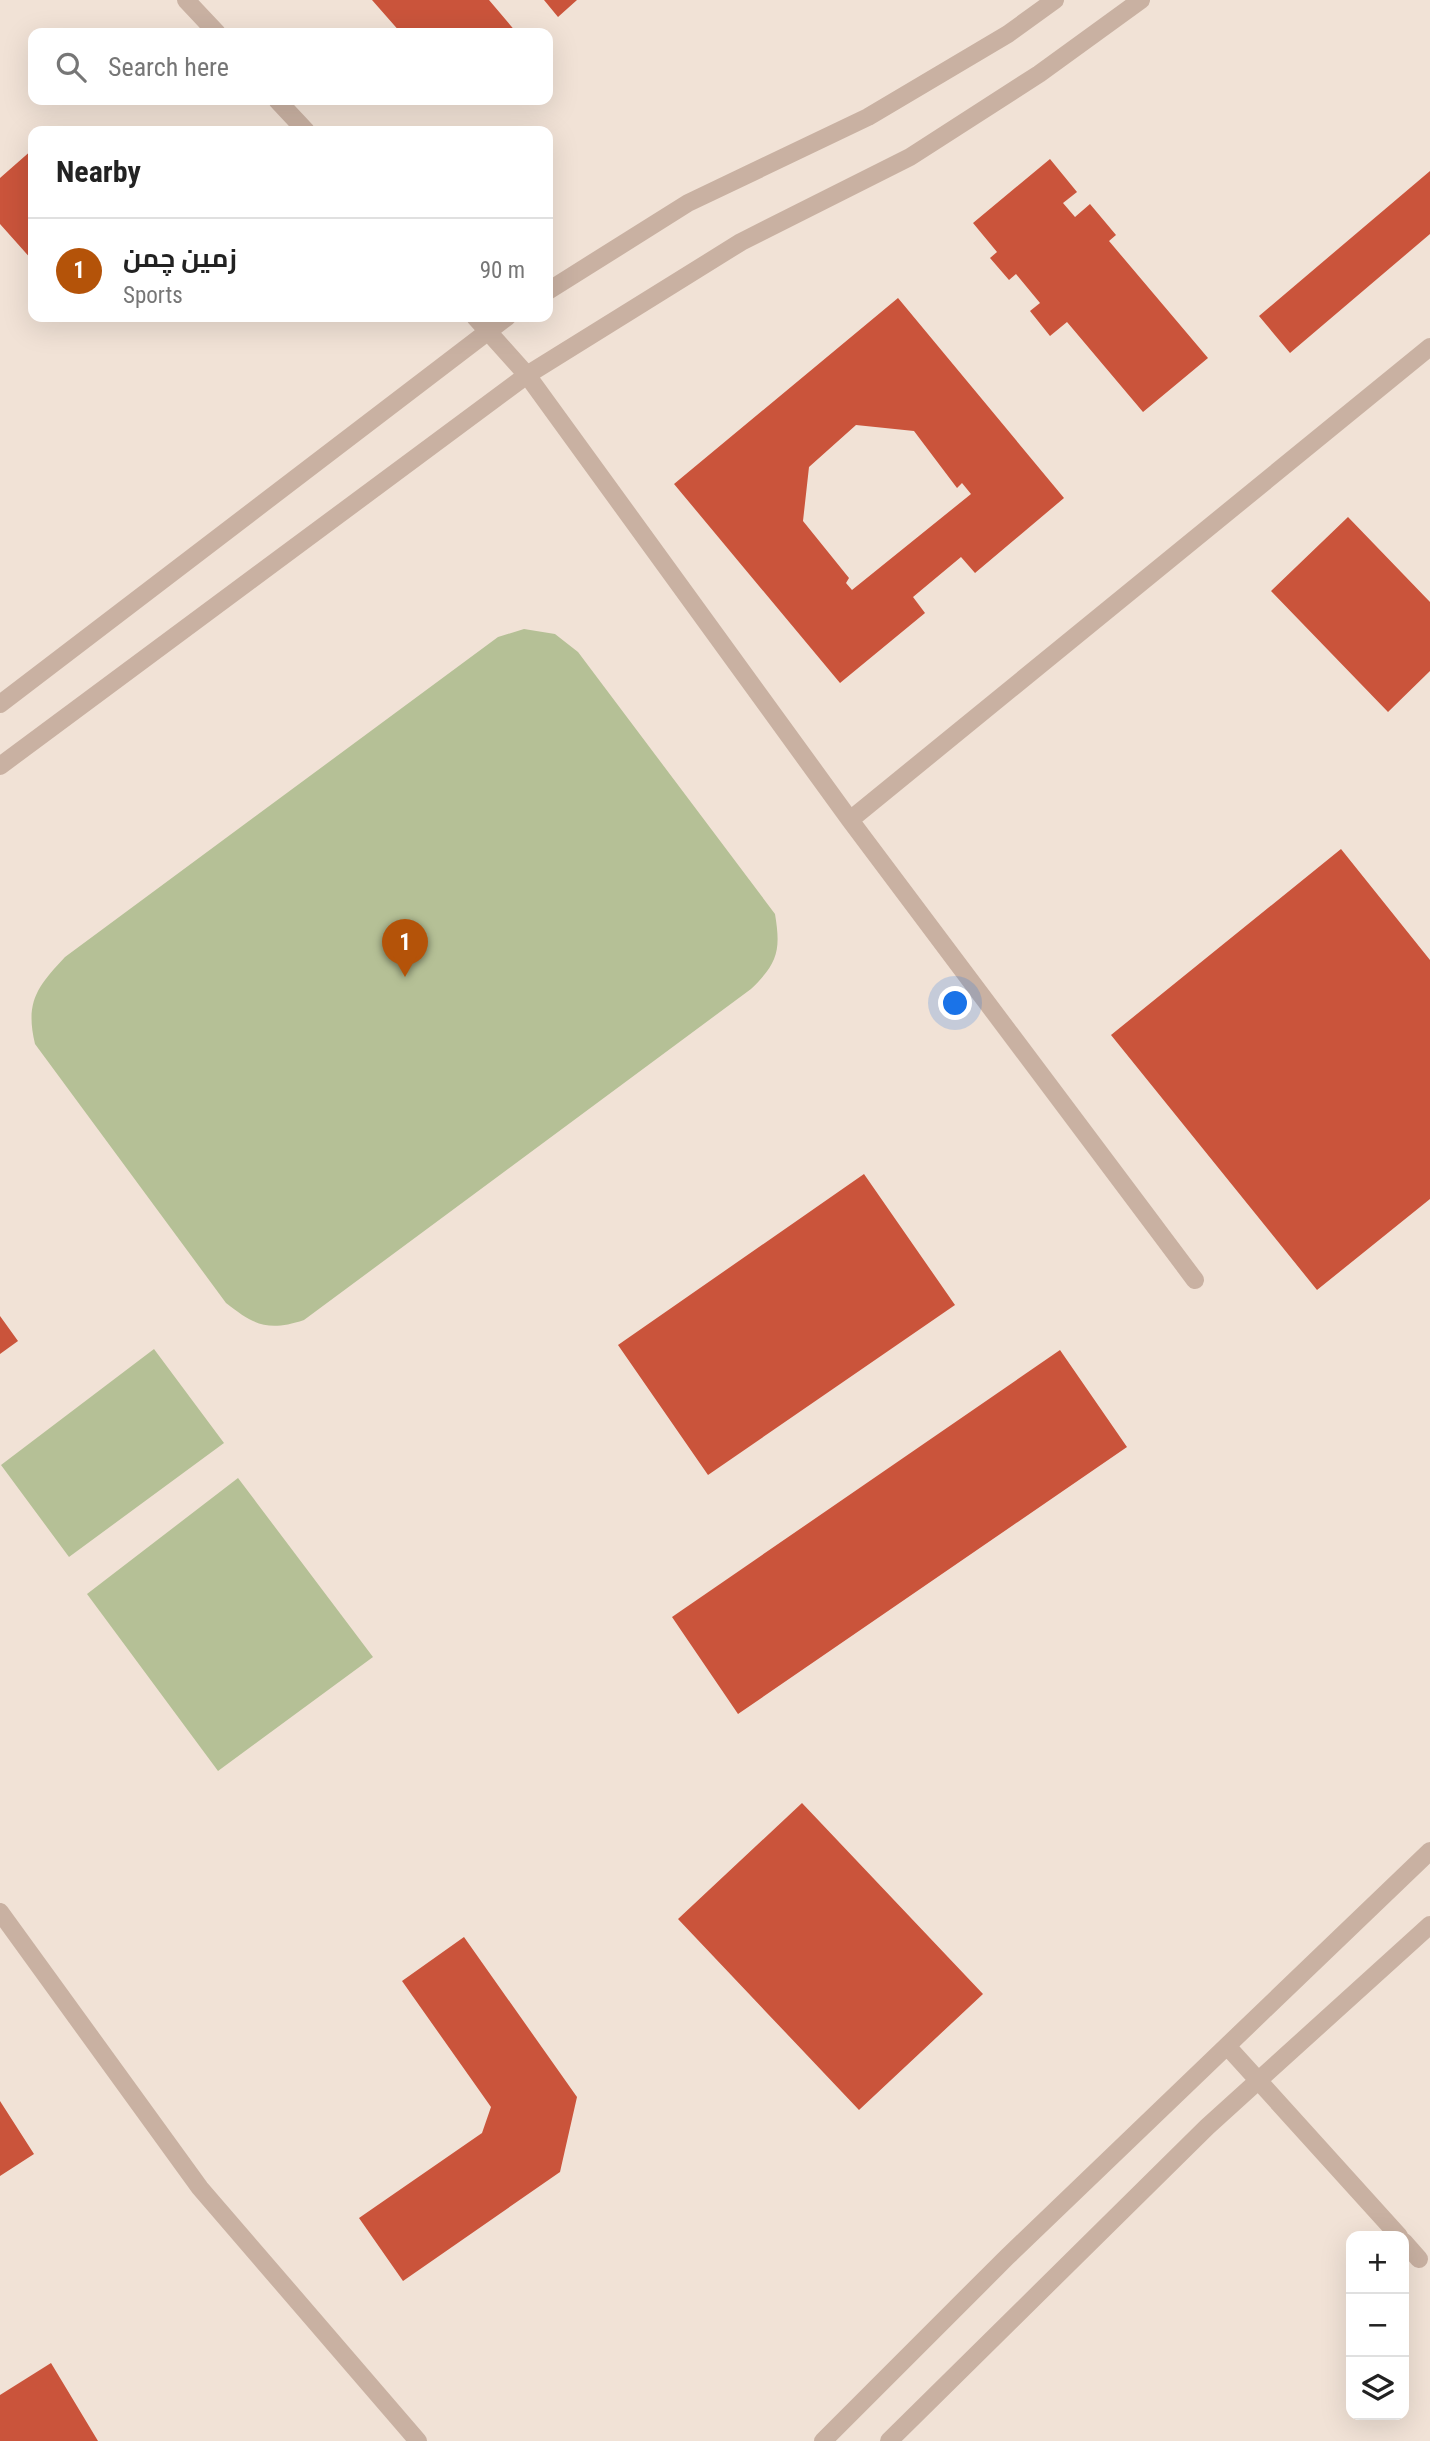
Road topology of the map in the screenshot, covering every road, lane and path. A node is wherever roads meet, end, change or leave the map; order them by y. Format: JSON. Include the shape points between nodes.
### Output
{"nodes":[{"id":1,"x":186,"y":0,"type":"edge"},
{"id":2,"x":1055,"y":0,"type":"edge"},
{"id":3,"x":1141,"y":0,"type":"edge"},
{"id":4,"x":212,"y":28,"type":"edge"},
{"id":5,"x":282,"y":105,"type":"edge"},
{"id":6,"x":301,"y":126,"type":"edge"},
{"id":7,"x":553,"y":288,"type":"edge"},
{"id":8,"x":481,"y":323,"type":"edge"},
{"id":9,"x":1430,"y":347,"type":"edge"},
{"id":10,"x":527,"y":375,"type":"junction"},
{"id":11,"x":0,"y":704,"type":"edge"},
{"id":12,"x":0,"y":766,"type":"edge"},
{"id":13,"x":850,"y":820,"type":"junction"},
{"id":14,"x":1195,"y":1280,"type":"dead end"},
{"id":15,"x":1430,"y":1851,"type":"edge"},
{"id":16,"x":0,"y":1912,"type":"edge"},
{"id":17,"x":1430,"y":1925,"type":"edge"},
{"id":18,"x":1227,"y":2046,"type":"junction"},
{"id":19,"x":1258,"y":2081,"type":"junction"},
{"id":20,"x":1394,"y":2231,"type":"edge"},
{"id":21,"x":1409,"y":2248,"type":"edge"},
{"id":22,"x":1419,"y":2259,"type":"dead end"},
{"id":23,"x":418,"y":2441,"type":"edge"},
{"id":24,"x":823,"y":2441,"type":"edge"},
{"id":25,"x":889,"y":2441,"type":"edge"}],
"edges":[{"from":1,"to":4,"type":"lane"},
{"from":2,"to":7,"type":"lane","via":[[1008,34],[868,117],[688,203]]},
{"from":3,"to":10,"type":"lane","via":[[1039,74],[910,157],[741,242]]},
{"from":5,"to":6,"type":"lane"},
{"from":8,"to":10,"type":"lane"},
{"from":8,"to":11,"type":"lane"},
{"from":9,"to":13,"type":"lane"},
{"from":10,"to":12,"type":"lane"},
{"from":10,"to":13,"type":"lane"},
{"from":13,"to":14,"type":"lane"},
{"from":15,"to":18,"type":"lane"},
{"from":16,"to":23,"type":"lane","via":[[200,2188]]},
{"from":17,"to":19,"type":"lane"},
{"from":18,"to":19,"type":"lane"},
{"from":18,"to":24,"type":"lane"},
{"from":19,"to":20,"type":"lane"},
{"from":19,"to":25,"type":"lane"},
{"from":21,"to":22,"type":"lane"}]}
